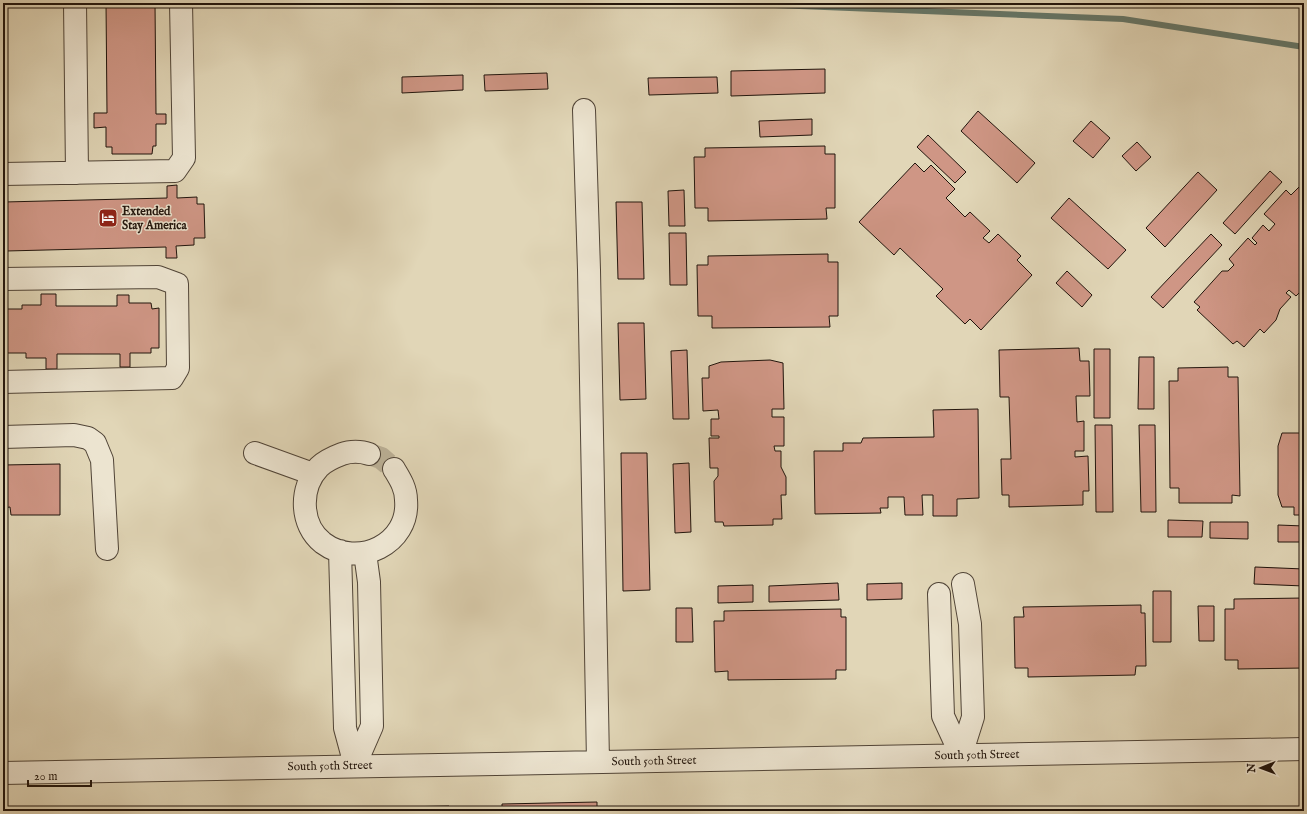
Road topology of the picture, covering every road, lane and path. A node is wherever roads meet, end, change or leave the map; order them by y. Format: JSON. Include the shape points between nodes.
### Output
{"nodes":[{"id":1,"x":75,"y":3,"type":"edge"},
{"id":2,"x":181,"y":3,"type":"edge"},
{"id":3,"x":584,"y":110,"type":"dead end"},
{"id":4,"x":77,"y":173,"type":"junction"},
{"id":5,"x":3,"y":174,"type":"edge"},
{"id":6,"x":3,"y":278,"type":"edge"},
{"id":7,"x":3,"y":382,"type":"edge"},
{"id":8,"x":3,"y":437,"type":"edge"},
{"id":9,"x":3,"y":451,"type":"edge"},
{"id":10,"x":254,"y":453,"type":"dead end"},
{"id":11,"x":100,"y":454,"type":"junction"},
{"id":12,"x":369,"y":454,"type":"tunnel mouth"},
{"id":13,"x":394,"y":469,"type":"tunnel mouth"},
{"id":14,"x":313,"y":474,"type":"junction"},
{"id":15,"x":107,"y":549,"type":"dead end"},
{"id":16,"x":340,"y":552,"type":"junction"},
{"id":17,"x":365,"y":553,"type":"junction"},
{"id":18,"x":963,"y":584,"type":"dead end"},
{"id":19,"x":940,"y":594,"type":"dead end"},
{"id":20,"x":370,"y":663,"type":"junction"},
{"id":21,"x":342,"y":664,"type":"junction"},
{"id":22,"x":1304,"y":749,"type":"edge"},
{"id":23,"x":961,"y":755,"type":"junction"},
{"id":24,"x":598,"y":762,"type":"junction"},
{"id":25,"x":356,"y":765,"type":"junction"},
{"id":26,"x":3,"y":773,"type":"edge"}],
"edges":[{"from":1,"to":4,"type":"street"},
{"from":2,"to":4,"type":"street","via":[[184,158],[175,171]]},
{"from":3,"to":24,"type":"street"},
{"from":4,"to":5,"type":"street"},
{"from":6,"to":7,"type":"street","via":[[158,277],[177,284],[178,368],[172,378]]},
{"from":8,"to":11,"type":"street","via":[[74,435],[88,438],[95,443]]},
{"from":9,"to":11,"type":"street"},
{"from":10,"to":14,"type":"street"},
{"from":11,"to":15,"type":"street"},
{"from":12,"to":14,"type":"street","via":[[348,452],[332,457]]},
{"from":13,"to":17,"type":"street","via":[[403,484],[407,500],[405,517],[397,533],[385,545]]},
{"from":14,"to":16,"type":"street","via":[[304,497],[305,514],[312,529],[323,542]]},
{"from":16,"to":17,"type":"street"},
{"from":16,"to":21,"type":"street"},
{"from":17,"to":20,"type":"street","via":[[369,582]]},
{"from":18,"to":23,"type":"street","via":[[970,624],[973,718]]},
{"from":19,"to":23,"type":"street","via":[[943,716]]},
{"from":20,"to":21,"type":"street"},
{"from":20,"to":25,"type":"street","via":[[372,726]]},
{"from":21,"to":25,"type":"street","via":[[345,728]]},
{"from":22,"to":23,"type":"street","name":"South 50th Street"},
{"from":23,"to":24,"type":"street","name":"South 50th Street"},
{"from":24,"to":25,"type":"street","name":"South 50th Street"},
{"from":25,"to":26,"type":"street","name":"South 50th Street"}]}
